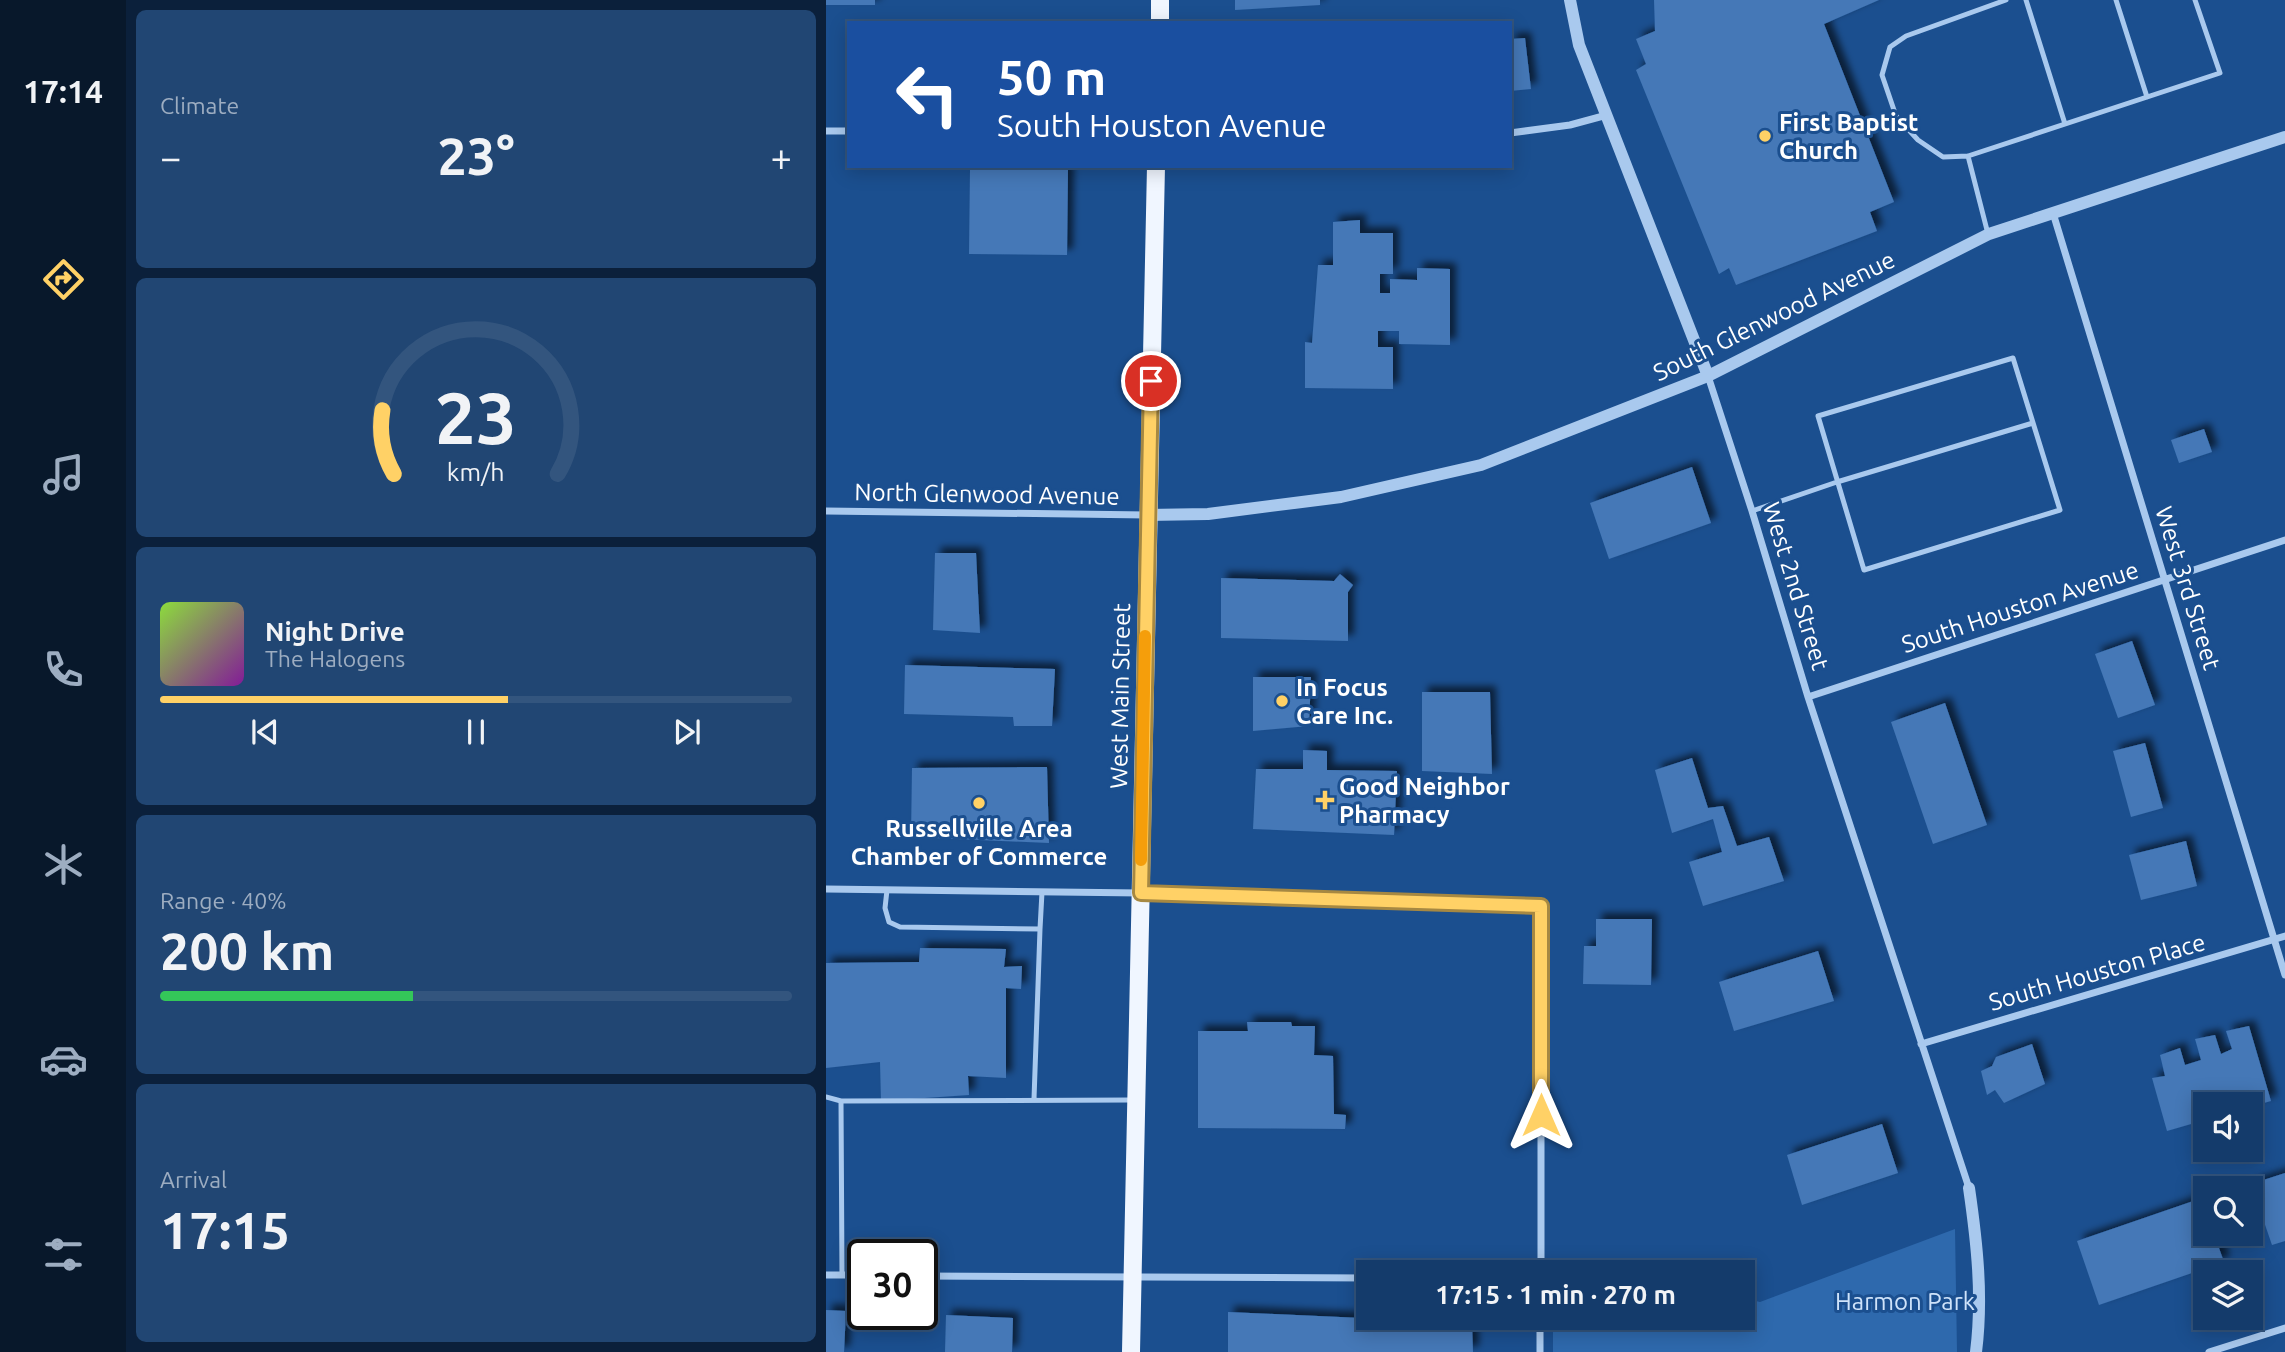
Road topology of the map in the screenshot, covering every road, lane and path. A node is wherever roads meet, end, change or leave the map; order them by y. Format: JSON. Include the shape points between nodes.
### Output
{"nodes":[{"id":1,"x":1160,"y":0,"type":"edge"},
{"id":2,"x":1570,"y":0,"type":"edge"},
{"id":3,"x":2006,"y":0,"type":"edge"},
{"id":4,"x":2026,"y":0,"type":"edge"},
{"id":5,"x":2116,"y":0,"type":"edge"},
{"id":6,"x":2195,"y":0,"type":"edge"},
{"id":7,"x":1160,"y":21,"type":"edge"},
{"id":8,"x":2147,"y":97,"type":"junction"},
{"id":9,"x":1607,"y":114,"type":"junction"},
{"id":10,"x":2065,"y":124,"type":"junction"},
{"id":11,"x":826,"y":131,"type":"edge"},
{"id":12,"x":847,"y":131,"type":"edge"},
{"id":13,"x":1512,"y":133,"type":"edge"},
{"id":14,"x":2285,"y":137,"type":"edge"},
{"id":15,"x":1968,"y":156,"type":"junction"},
{"id":16,"x":1156,"y":168,"type":"edge"},
{"id":17,"x":2053,"y":212,"type":"junction"},
{"id":18,"x":1989,"y":234,"type":"junction"},
{"id":19,"x":1708,"y":376,"type":"junction"},
{"id":20,"x":2033,"y":423,"type":"junction"},
{"id":21,"x":1837,"y":482,"type":"junction"},
{"id":22,"x":826,"y":511,"type":"edge"},
{"id":23,"x":1752,"y":511,"type":"junction"},
{"id":24,"x":1147,"y":515,"type":"junction"},
{"id":25,"x":2285,"y":540,"type":"edge"},
{"id":26,"x":2165,"y":579,"type":"junction"},
{"id":27,"x":1808,"y":697,"type":"junction"},
{"id":28,"x":826,"y":890,"type":"edge"},
{"id":29,"x":887,"y":890,"type":"junction"},
{"id":30,"x":1042,"y":892,"type":"junction"},
{"id":31,"x":1141,"y":893,"type":"junction"},
{"id":32,"x":1040,"y":929,"type":"junction"},
{"id":33,"x":2285,"y":936,"type":"edge"},
{"id":34,"x":2274,"y":940,"type":"junction"},
{"id":35,"x":2285,"y":975,"type":"edge"},
{"id":36,"x":1921,"y":1045,"type":"junction"},
{"id":37,"x":826,"y":1097,"type":"edge"},
{"id":38,"x":1034,"y":1100,"type":"junction"},
{"id":39,"x":1135,"y":1100,"type":"junction"},
{"id":40,"x":841,"y":1101,"type":"junction"},
{"id":41,"x":1969,"y":1188,"type":"joint"},
{"id":42,"x":1541,"y":1260,"type":"edge"},
{"id":43,"x":826,"y":1275,"type":"edge"},
{"id":44,"x":842,"y":1275,"type":"junction"},
{"id":45,"x":847,"y":1275,"type":"edge"},
{"id":46,"x":938,"y":1276,"type":"edge"},
{"id":47,"x":1132,"y":1277,"type":"junction"},
{"id":48,"x":1356,"y":1278,"type":"edge"},
{"id":49,"x":2285,"y":1328,"type":"edge"},
{"id":50,"x":1540,"y":1330,"type":"edge"},
{"id":51,"x":1131,"y":1352,"type":"edge"},
{"id":52,"x":1540,"y":1352,"type":"edge"},
{"id":53,"x":1976,"y":1352,"type":"edge"},
{"id":54,"x":2209,"y":1352,"type":"edge"}],
"edges":[{"from":1,"to":7,"type":"main road"},
{"from":2,"to":9,"type":"street","name":"West 2nd Street","via":[[1579,45]]},
{"from":3,"to":15,"type":"lane","via":[[1906,36],[1890,47],[1882,75],[1896,116],[1918,140],[1943,157]]},
{"from":4,"to":10,"type":"lane"},
{"from":5,"to":8,"type":"lane"},
{"from":6,"to":8,"type":"lane","via":[[2220,73]]},
{"from":8,"to":10,"type":"lane"},
{"from":9,"to":13,"type":"street","via":[[1570,125]]},
{"from":9,"to":19,"type":"street","name":"West 2nd Street"},
{"from":10,"to":15,"type":"lane"},
{"from":11,"to":12,"type":"street"},
{"from":14,"to":17,"type":"street","name":"South Glenwood Avenue"},
{"from":15,"to":18,"type":"lane"},
{"from":16,"to":24,"type":"main road","name":"West Main Street"},
{"from":17,"to":18,"type":"street","name":"South Glenwood Avenue"},
{"from":17,"to":26,"type":"street","name":"West 3rd Street"},
{"from":18,"to":19,"type":"street","name":"South Glenwood Avenue"},
{"from":19,"to":23,"type":"street","name":"West 2nd Street"},
{"from":19,"to":24,"type":"street","name":"South Glenwood Avenue","via":[[1481,466],[1341,497],[1208,514]]},
{"from":20,"to":21,"type":"lane"},
{"from":20,"to":21,"type":"lane","via":[[2013,358],[1818,416]]},
{"from":20,"to":21,"type":"lane","via":[[2060,510],[1864,570]]},
{"from":21,"to":23,"type":"lane"},
{"from":22,"to":24,"type":"street","name":"North Glenwood Avenue"},
{"from":23,"to":27,"type":"street","name":"West 2nd Street"},
{"from":24,"to":31,"type":"main road","name":"West Main Street"},
{"from":25,"to":26,"type":"street","name":"South Houston Avenue"},
{"from":26,"to":27,"type":"street","name":"South Houston Avenue"},
{"from":26,"to":34,"type":"street","name":"West 3rd Street"},
{"from":27,"to":36,"type":"street","name":"West 2nd Street"},
{"from":28,"to":29,"type":"street"},
{"from":29,"to":30,"type":"street"},
{"from":29,"to":32,"type":"lane","via":[[888,922],[900,927]]},
{"from":30,"to":31,"type":"street"},
{"from":30,"to":32,"type":"lane"},
{"from":31,"to":39,"type":"main road","name":"West Main Street"},
{"from":31,"to":42,"type":"street","via":[[1541,906]]},
{"from":32,"to":38,"type":"lane"},
{"from":33,"to":34,"type":"street","name":"South Houston Place"},
{"from":34,"to":35,"type":"street","name":"West 3rd Street"},
{"from":34,"to":36,"type":"street","name":"South Houston Place"},
{"from":36,"to":41,"type":"street","name":"West 2nd Street"},
{"from":37,"to":40,"type":"lane"},
{"from":38,"to":39,"type":"lane"},
{"from":38,"to":40,"type":"lane"},
{"from":39,"to":47,"type":"main road","name":"West Main Street"},
{"from":40,"to":44,"type":"lane"},
{"from":41,"to":53,"type":"street","via":[[1979,1282]]},
{"from":43,"to":44,"type":"street"},
{"from":44,"to":45,"type":"street"},
{"from":46,"to":47,"type":"street"},
{"from":47,"to":48,"type":"street"},
{"from":47,"to":51,"type":"main road","name":"West Main Street"},
{"from":49,"to":54,"type":"street"},
{"from":50,"to":52,"type":"street"}]}
